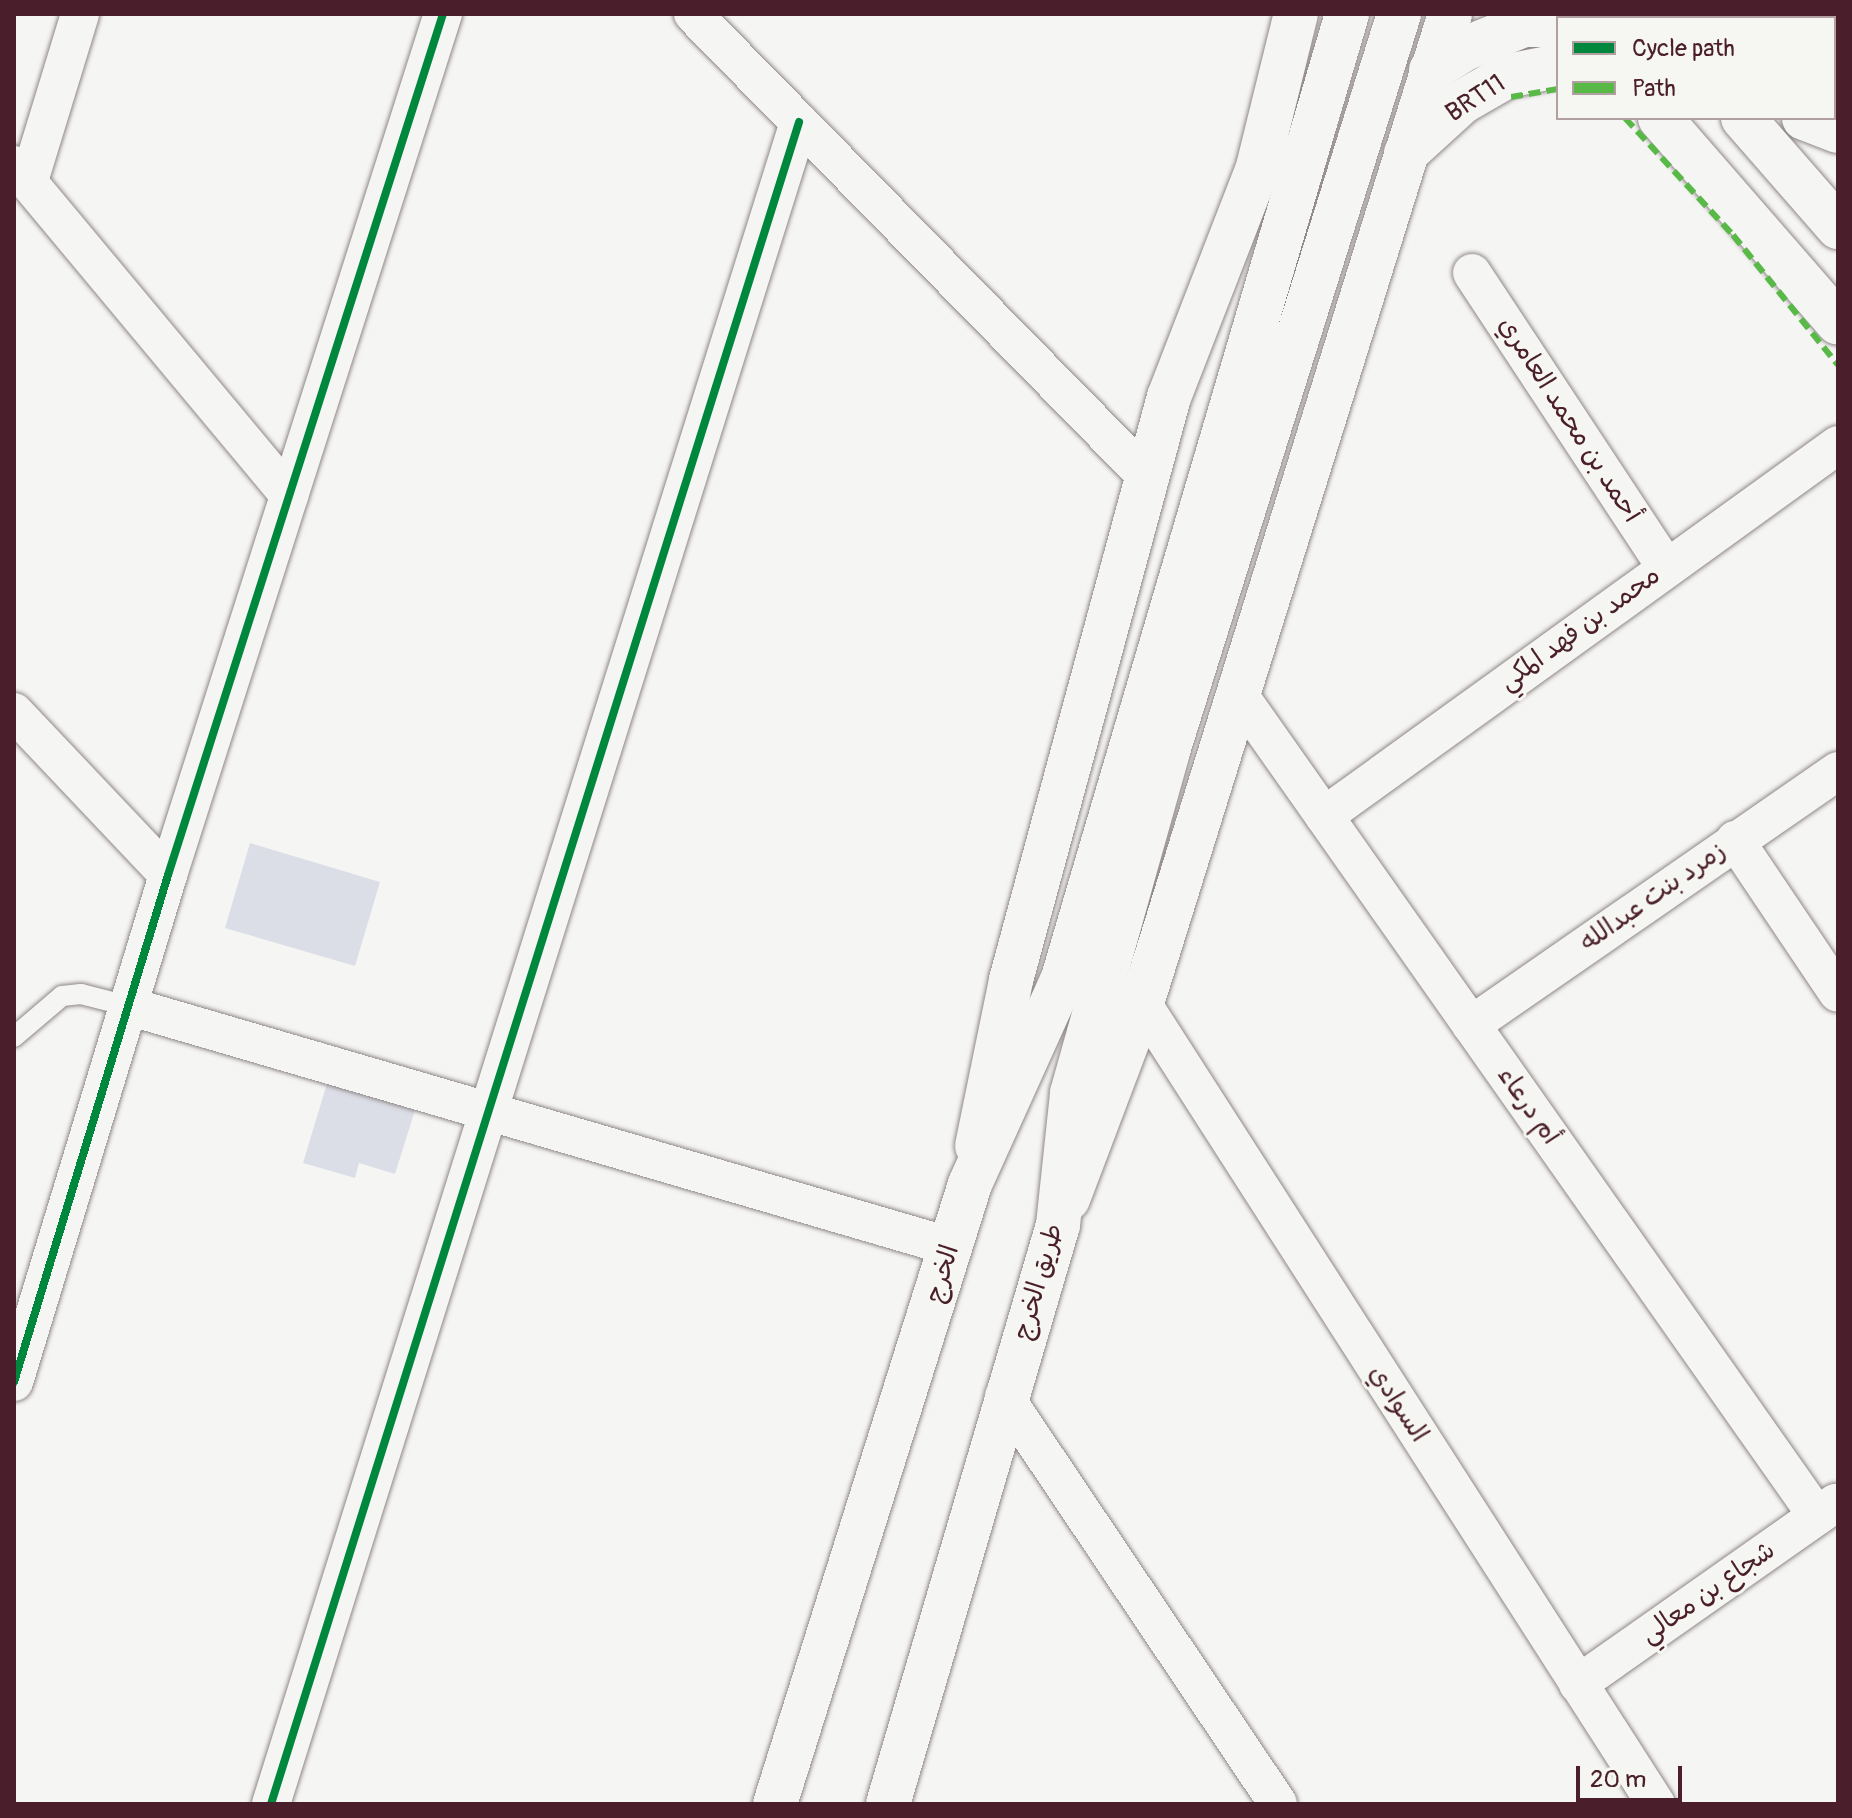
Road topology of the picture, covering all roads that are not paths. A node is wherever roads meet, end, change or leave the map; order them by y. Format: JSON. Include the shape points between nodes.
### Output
{"nodes":[{"id":1,"x":80,"y":14,"type":"edge"},
{"id":2,"x":443,"y":14,"type":"edge"},
{"id":3,"x":693,"y":14,"type":"edge"},
{"id":4,"x":1347,"y":14,"type":"edge"},
{"id":5,"x":1399,"y":14,"type":"edge"},
{"id":6,"x":1450,"y":14,"type":"edge"},
{"id":7,"x":1292,"y":21,"type":"edge"},
{"id":8,"x":1556,"y":25,"type":"edge"},
{"id":9,"x":1556,"y":66,"type":"edge"},
{"id":10,"x":1431,"y":70,"type":"junction"},
{"id":11,"x":1662,"y":120,"type":"edge"},
{"id":12,"x":1745,"y":120,"type":"edge"},
{"id":13,"x":1809,"y":120,"type":"edge"},
{"id":14,"x":799,"y":122,"type":"junction"},
{"id":15,"x":1838,"y":131,"type":"edge"},
{"id":16,"x":1404,"y":154,"type":"junction"},
{"id":17,"x":22,"y":173,"type":"edge"},
{"id":18,"x":1838,"y":227,"type":"edge"},
{"id":19,"x":1472,"y":273,"type":"dead end"},
{"id":20,"x":1838,"y":323,"type":"edge"},
{"id":21,"x":1838,"y":445,"type":"edge"},
{"id":22,"x":1148,"y":478,"type":"junction"},
{"id":23,"x":289,"y":495,"type":"junction"},
{"id":24,"x":1666,"y":567,"type":"junction"},
{"id":25,"x":1239,"y":695,"type":"junction"},
{"id":26,"x":14,"y":712,"type":"edge"},
{"id":27,"x":1148,"y":753,"type":"junction"},
{"id":28,"x":1838,"y":771,"type":"edge"},
{"id":29,"x":1324,"y":816,"type":"junction"},
{"id":30,"x":1735,"y":840,"type":"junction"},
{"id":31,"x":168,"y":875,"type":"junction"},
{"id":32,"x":1838,"y":993,"type":"edge"},
{"id":33,"x":1142,"y":1003,"type":"junction"},
{"id":34,"x":128,"y":1006,"type":"junction"},
{"id":35,"x":1471,"y":1025,"type":"junction"},
{"id":36,"x":14,"y":1037,"type":"edge"},
{"id":37,"x":487,"y":1115,"type":"junction"},
{"id":38,"x":970,"y":1184,"type":"junction"},
{"id":39,"x":1058,"y":1225,"type":"junction"},
{"id":40,"x":952,"y":1247,"type":"junction"},
{"id":41,"x":14,"y":1382,"type":"edge"},
{"id":42,"x":1004,"y":1396,"type":"junction"},
{"id":43,"x":1827,"y":1508,"type":"edge"},
{"id":44,"x":1578,"y":1684,"type":"junction"},
{"id":45,"x":271,"y":1804,"type":"edge"},
{"id":46,"x":775,"y":1804,"type":"edge"},
{"id":47,"x":888,"y":1804,"type":"edge"},
{"id":48,"x":1278,"y":1804,"type":"edge"},
{"id":49,"x":1656,"y":1804,"type":"edge"}],
"edges":[{"from":1,"to":17,"type":"street"},
{"from":2,"to":23,"type":"street"},
{"from":3,"to":14,"type":"street"},
{"from":4,"to":27,"type":"main road"},
{"from":5,"to":27,"type":"main road"},
{"from":6,"to":10,"type":"main road"},
{"from":7,"to":22,"type":"main road","via":[[1258,167],[1169,397]]},
{"from":8,"to":10,"type":"main road","via":[[1524,25],[1464,49]]},
{"from":9,"to":16,"type":"main road","name":"BRT11","via":[[1507,76],[1462,102]]},
{"from":10,"to":16,"type":"main road"},
{"from":11,"to":20,"type":"main road"},
{"from":12,"to":18,"type":"main road"},
{"from":13,"to":15,"type":"main road"},
{"from":14,"to":22,"type":"street"},
{"from":14,"to":37,"type":"street"},
{"from":16,"to":25,"type":"main road"},
{"from":17,"to":23,"type":"street"},
{"from":19,"to":24,"type":"street","name":"أحمد بن محمد العامري"},
{"from":21,"to":24,"type":"street","name":"محمد بن فهد المكي"},
{"from":22,"to":38,"type":"main road","via":[[1011,980]]},
{"from":23,"to":31,"type":"street"},
{"from":24,"to":29,"type":"street","name":"محمد بن فهد المكي"},
{"from":25,"to":29,"type":"street","name":"أم درعاء"},
{"from":25,"to":33,"type":"main road"},
{"from":26,"to":31,"type":"street"},
{"from":27,"to":38,"type":"main road","name":"الخرج","via":[[1063,978]]},
{"from":27,"to":39,"type":"main road","name":"طريق الخرج","via":[[1072,1093]]},
{"from":28,"to":30,"type":"street","name":"زمرد بنت عبدالله"},
{"from":29,"to":35,"type":"street","name":"أم درعاء"},
{"from":30,"to":32,"type":"street"},
{"from":30,"to":35,"type":"street","name":"زمرد بنت عبدالله"},
{"from":31,"to":34,"type":"street"},
{"from":33,"to":39,"type":"main road"},
{"from":33,"to":44,"type":"street","name":"السوادي"},
{"from":34,"to":36,"type":"lane","via":[[81,994],[62,996]]},
{"from":34,"to":37,"type":"street"},
{"from":34,"to":41,"type":"street"},
{"from":35,"to":43,"type":"street","name":"أم درعاء"},
{"from":37,"to":40,"type":"street"},
{"from":37,"to":45,"type":"street"},
{"from":38,"to":40,"type":"main road","name":"الخرج"},
{"from":39,"to":42,"type":"main road","name":"طريق الخرج"},
{"from":40,"to":46,"type":"main road","name":"الخرج"},
{"from":42,"to":47,"type":"main road","name":"طريق الخرج"},
{"from":42,"to":48,"type":"street"},
{"from":43,"to":44,"type":"street","name":"شجاع بن معالي"},
{"from":44,"to":49,"type":"street","name":"السوادي"}]}
